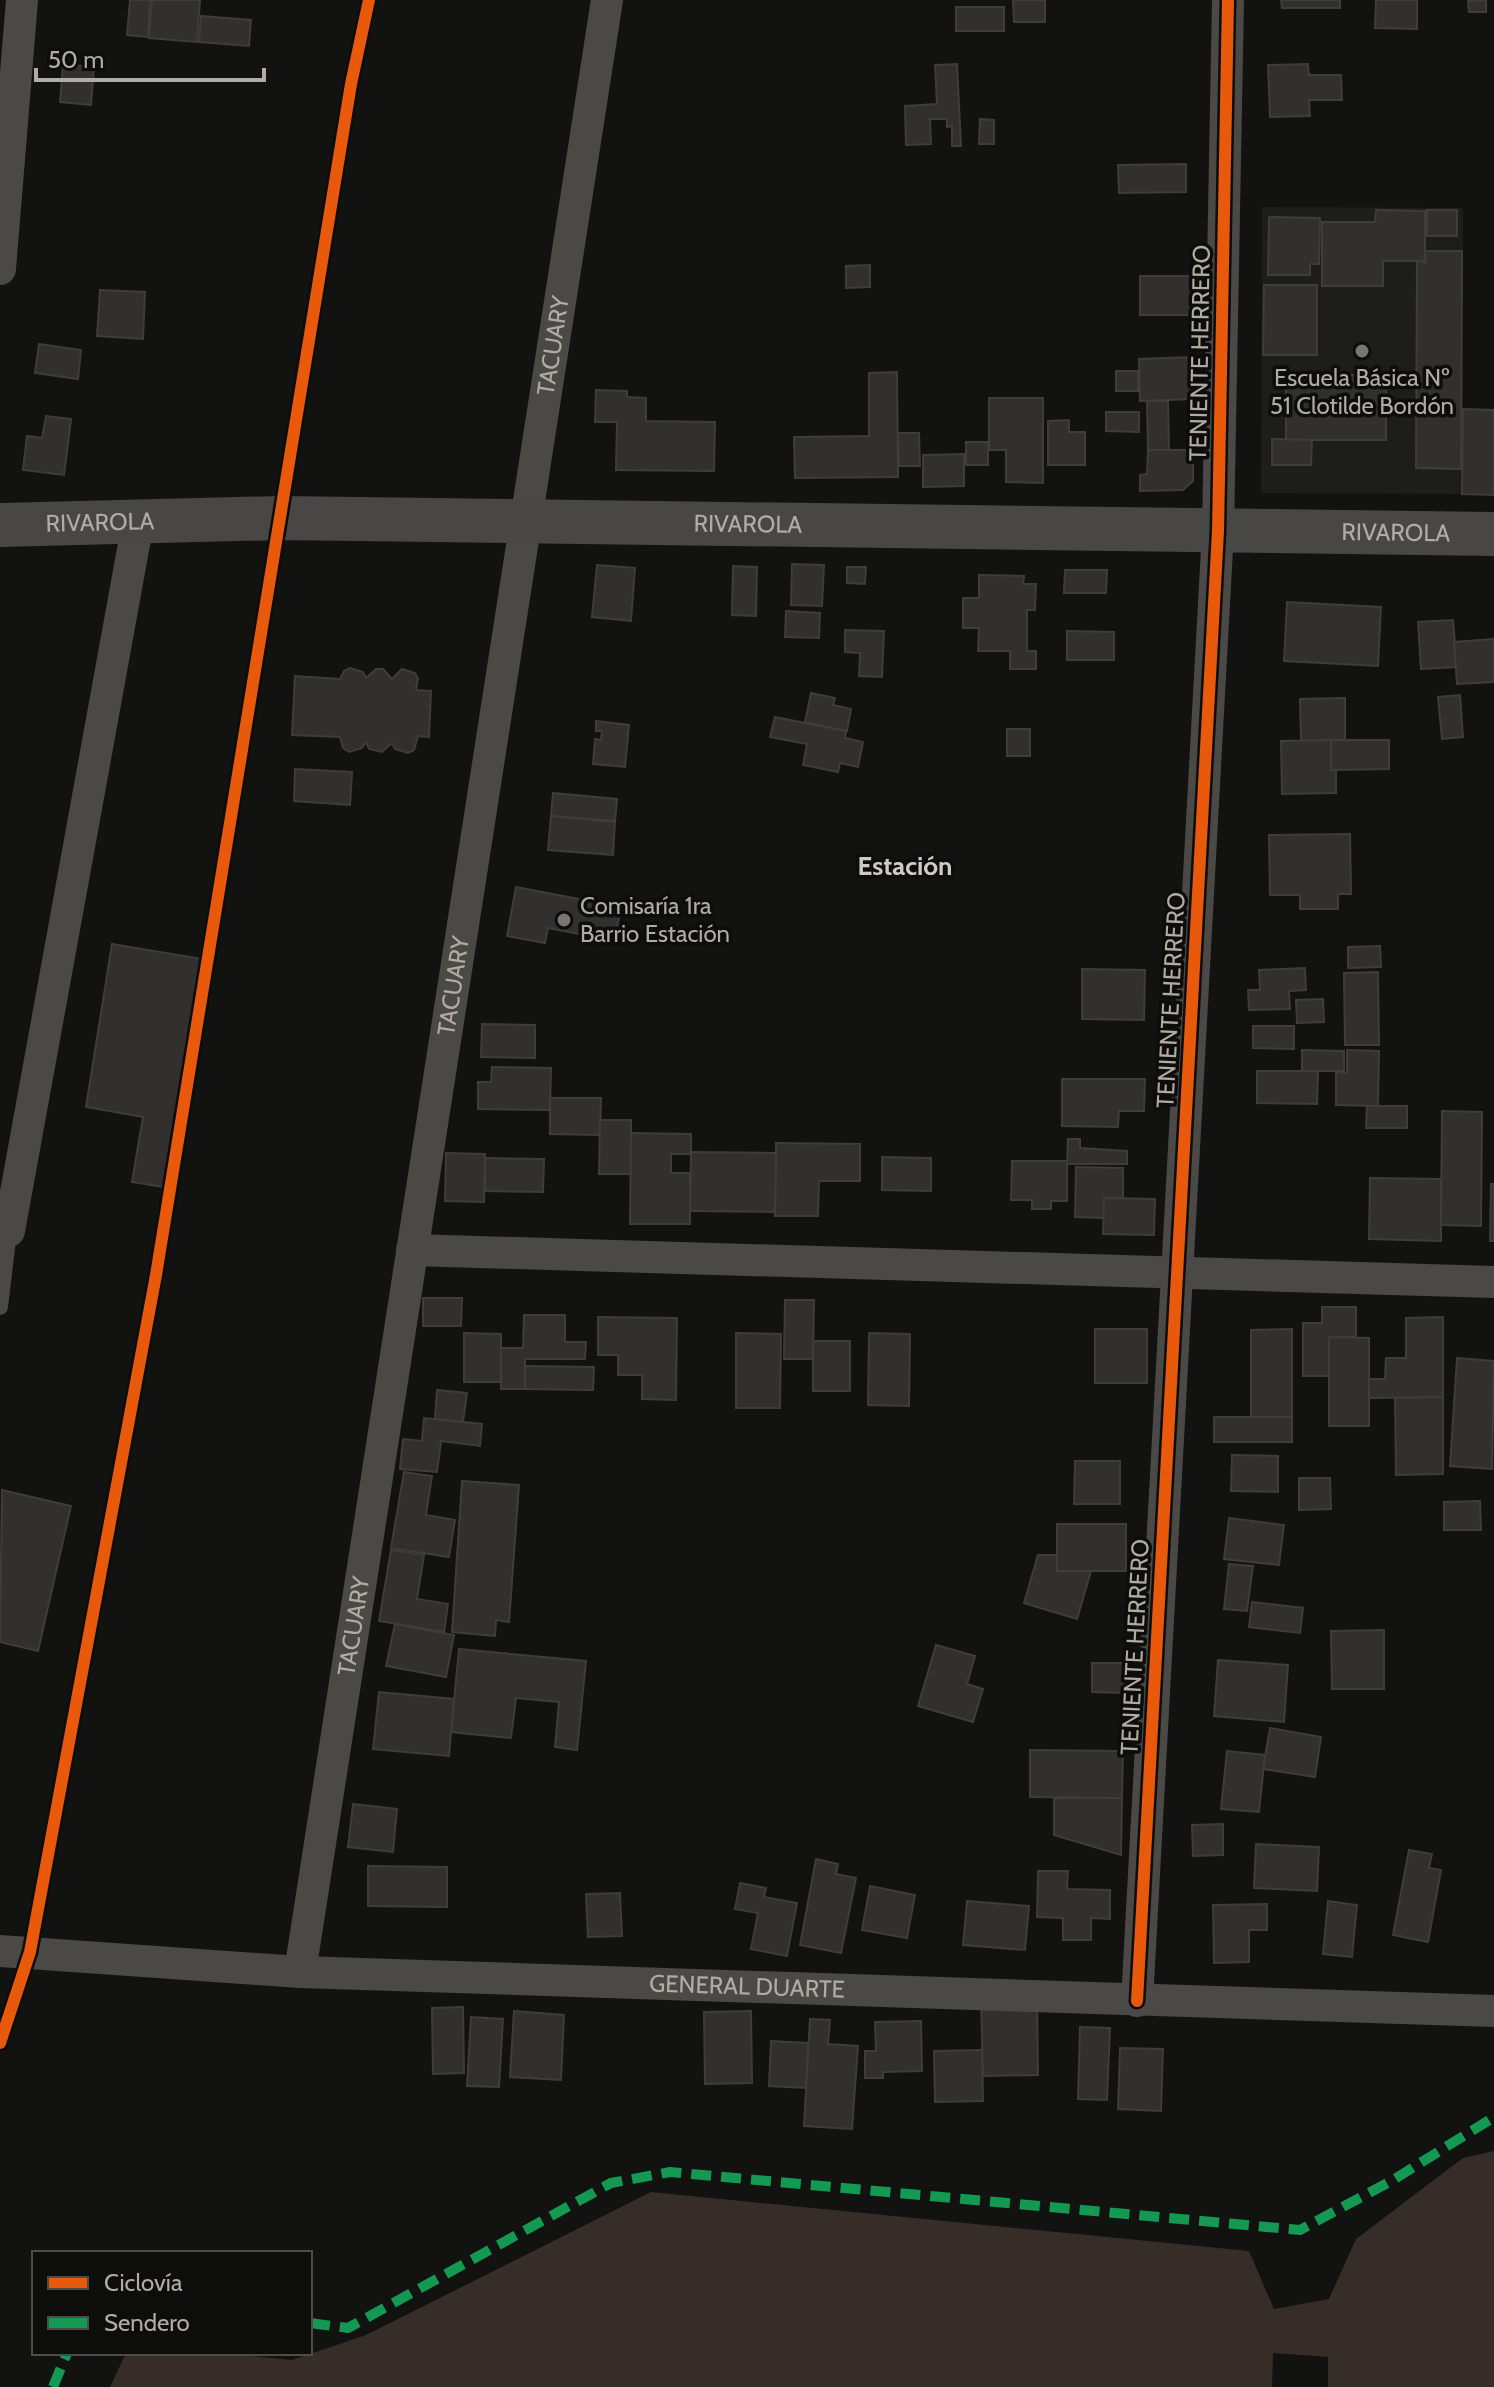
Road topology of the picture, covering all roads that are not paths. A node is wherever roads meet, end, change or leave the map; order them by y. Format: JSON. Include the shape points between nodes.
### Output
{"nodes":[{"id":1,"x":22,"y":0,"type":"edge"},
{"id":2,"x":607,"y":0,"type":"edge"},
{"id":3,"x":1228,"y":0,"type":"edge"},
{"id":4,"x":0,"y":269,"type":"edge"},
{"id":5,"x":526,"y":520,"type":"junction"},
{"id":6,"x":138,"y":522,"type":"junction"},
{"id":7,"x":0,"y":525,"type":"edge"},
{"id":8,"x":1218,"y":531,"type":"junction"},
{"id":9,"x":1494,"y":534,"type":"edge"},
{"id":10,"x":5,"y":1231,"type":"edge"},
{"id":11,"x":412,"y":1250,"type":"junction"},
{"id":12,"x":1178,"y":1274,"type":"junction"},
{"id":13,"x":1494,"y":1282,"type":"edge"},
{"id":14,"x":0,"y":1307,"type":"edge"},
{"id":15,"x":0,"y":1951,"type":"edge"},
{"id":16,"x":300,"y":1972,"type":"junction"},
{"id":17,"x":1137,"y":2001,"type":"junction"},
{"id":18,"x":1494,"y":2011,"type":"edge"}],
"edges":[{"from":1,"to":4,"type":"street"},
{"from":2,"to":5,"type":"street","name":"TACUARY"},
{"from":3,"to":8,"type":"street","name":"TENIENTE HERRERO"},
{"from":5,"to":6,"type":"street","name":"RIVAROLA"},
{"from":5,"to":8,"type":"street","name":"RIVAROLA"},
{"from":5,"to":11,"type":"street","name":"TACUARY"},
{"from":6,"to":7,"type":"street","name":"RIVAROLA"},
{"from":6,"to":10,"type":"street"},
{"from":8,"to":9,"type":"street","name":"RIVAROLA"},
{"from":8,"to":12,"type":"street","name":"TENIENTE HERRERO"},
{"from":10,"to":14,"type":"lane"},
{"from":11,"to":12,"type":"street"},
{"from":11,"to":16,"type":"street","name":"TACUARY"},
{"from":12,"to":13,"type":"street"},
{"from":12,"to":17,"type":"street","name":"TENIENTE HERRERO"},
{"from":15,"to":16,"type":"street","name":"GENERAL DUARTE"},
{"from":16,"to":17,"type":"street","name":"GENERAL DUARTE"},
{"from":17,"to":18,"type":"street","name":"GENERAL DUARTE"}]}
